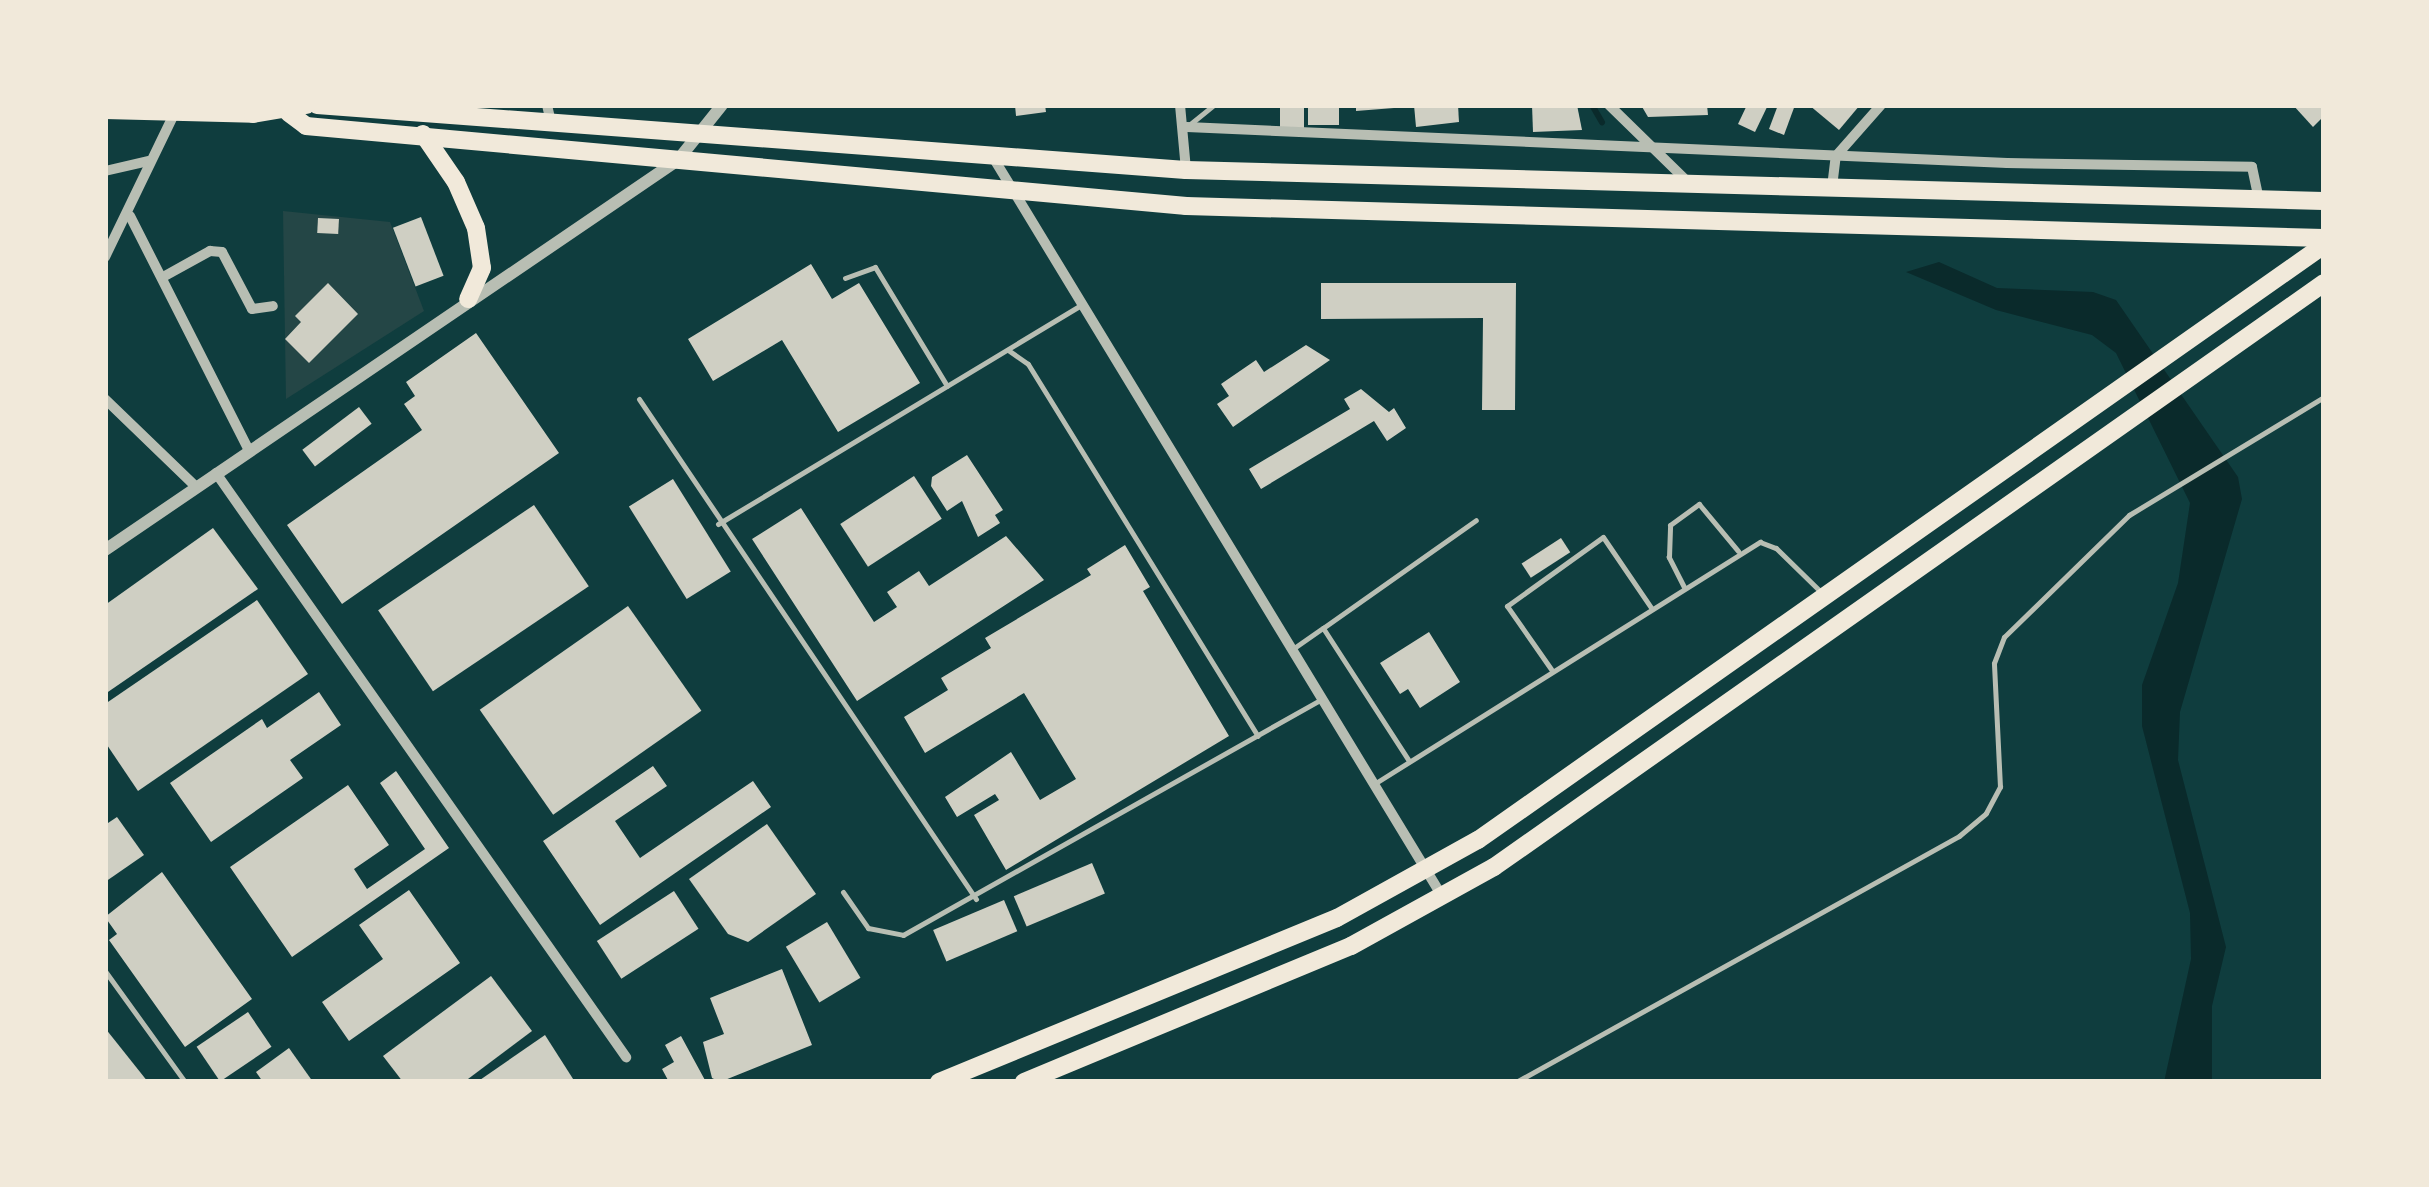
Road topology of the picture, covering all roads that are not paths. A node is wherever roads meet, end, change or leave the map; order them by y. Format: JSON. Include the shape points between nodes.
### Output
{"nodes":[{"id":1,"x":317,"y":105,"type":"edge"},
{"id":2,"x":722,"y":105,"type":"edge"},
{"id":3,"x":1180,"y":105,"type":"edge"},
{"id":4,"x":1214,"y":105,"type":"edge"},
{"id":5,"x":1609,"y":105,"type":"edge"},
{"id":6,"x":1881,"y":105,"type":"edge"},
{"id":7,"x":373,"y":106,"type":"edge"},
{"id":8,"x":301,"y":108,"type":"edge"},
{"id":9,"x":234,"y":109,"type":"edge"},
{"id":10,"x":105,"y":110,"type":"edge"},
{"id":11,"x":175,"y":112,"type":"junction"},
{"id":12,"x":548,"y":112,"type":"edge"},
{"id":13,"x":1187,"y":127,"type":"junction"},
{"id":14,"x":371,"y":130,"type":"junction"},
{"id":15,"x":700,"y":132,"type":"junction"},
{"id":16,"x":423,"y":134,"type":"junction"},
{"id":17,"x":1650,"y":148,"type":"junction"},
{"id":18,"x":1836,"y":156,"type":"junction"},
{"id":19,"x":994,"y":159,"type":"junction"},
{"id":20,"x":678,"y":160,"type":"junction"},
{"id":21,"x":148,"y":161,"type":"junction"},
{"id":22,"x":1186,"y":170,"type":"junction"},
{"id":23,"x":105,"y":171,"type":"edge"},
{"id":24,"x":1690,"y":184,"type":"junction"},
{"id":25,"x":1832,"y":188,"type":"junction"},
{"id":26,"x":1009,"y":191,"type":"junction"},
{"id":27,"x":2259,"y":199,"type":"junction"},
{"id":28,"x":2324,"y":201,"type":"edge"},
{"id":29,"x":130,"y":216,"type":"junction"},
{"id":30,"x":2324,"y":242,"type":"edge"},
{"id":31,"x":105,"y":257,"type":"edge"},
{"id":32,"x":163,"y":277,"type":"junction"},
{"id":33,"x":845,"y":278,"type":"dead end"},
{"id":34,"x":2324,"y":284,"type":"edge"},
{"id":35,"x":468,"y":299,"type":"junction"},
{"id":36,"x":1081,"y":305,"type":"junction"},
{"id":37,"x":273,"y":306,"type":"dead end"},
{"id":38,"x":1008,"y":350,"type":"junction"},
{"id":39,"x":947,"y":386,"type":"junction"},
{"id":40,"x":2324,"y":397,"type":"edge"},
{"id":41,"x":639,"y":398,"type":"dead end"},
{"id":42,"x":105,"y":400,"type":"edge"},
{"id":43,"x":249,"y":451,"type":"junction"},
{"id":44,"x":216,"y":474,"type":"junction"},
{"id":45,"x":196,"y":488,"type":"junction"},
{"id":46,"x":1476,"y":520,"type":"dead end"},
{"id":47,"x":718,"y":524,"type":"junction"},
{"id":48,"x":107,"y":545,"type":"edge"},
{"id":49,"x":1738,"y":552,"type":"junction"},
{"id":50,"x":1684,"y":587,"type":"junction"},
{"id":51,"x":1827,"y":597,"type":"junction"},
{"id":52,"x":1652,"y":609,"type":"junction"},
{"id":53,"x":1323,"y":628,"type":"junction"},
{"id":54,"x":1292,"y":650,"type":"junction"},
{"id":55,"x":1551,"y":668,"type":"junction"},
{"id":56,"x":1322,"y":700,"type":"junction"},
{"id":57,"x":1258,"y":736,"type":"junction"},
{"id":58,"x":1409,"y":762,"type":"junction"},
{"id":59,"x":1374,"y":784,"type":"junction"},
{"id":60,"x":1426,"y":869,"type":"junction"},
{"id":61,"x":844,"y":892,"type":"dead end"},
{"id":62,"x":1442,"y":896,"type":"junction"},
{"id":63,"x":976,"y":900,"type":"junction"},
{"id":64,"x":105,"y":971,"type":"edge"},
{"id":65,"x":626,"y":1057,"type":"dead end"},
{"id":66,"x":186,"y":1082,"type":"edge"},
{"id":67,"x":939,"y":1082,"type":"edge"},
{"id":68,"x":1024,"y":1082,"type":"edge"},
{"id":69,"x":1516,"y":1082,"type":"edge"}],
"edges":[{"from":1,"to":7,"type":"main road"},
{"from":2,"to":15,"type":"street"},
{"from":3,"to":13,"type":"street"},
{"from":4,"to":13,"type":"lane"},
{"from":5,"to":17,"type":"street"},
{"from":6,"to":18,"type":"street"},
{"from":7,"to":12,"type":"main road"},
{"from":7,"to":14,"type":"street"},
{"from":8,"to":9,"type":"main road"},
{"from":8,"to":14,"type":"main road","via":[[306,126]]},
{"from":9,"to":11,"type":"main road"},
{"from":10,"to":11,"type":"main road"},
{"from":11,"to":21,"type":"street"},
{"from":12,"to":15,"type":"main road"},
{"from":13,"to":17,"type":"street"},
{"from":13,"to":22,"type":"street"},
{"from":14,"to":16,"type":"main road"},
{"from":15,"to":19,"type":"main road"},
{"from":15,"to":20,"type":"street"},
{"from":16,"to":20,"type":"main road"},
{"from":16,"to":35,"type":"main road","via":[[456,182],[476,228],[482,268]]},
{"from":17,"to":18,"type":"street"},
{"from":17,"to":24,"type":"street"},
{"from":18,"to":25,"type":"street"},
{"from":18,"to":27,"type":"street","via":[[2252,167]]},
{"from":19,"to":22,"type":"main road"},
{"from":19,"to":26,"type":"street"},
{"from":20,"to":26,"type":"main road"},
{"from":20,"to":35,"type":"street"},
{"from":21,"to":23,"type":"street"},
{"from":21,"to":29,"type":"street"},
{"from":22,"to":24,"type":"main road"},
{"from":24,"to":25,"type":"main road"},
{"from":25,"to":27,"type":"main road"},
{"from":26,"to":30,"type":"main road","via":[[1186,206]]},
{"from":26,"to":36,"type":"street"},
{"from":27,"to":28,"type":"main road"},
{"from":29,"to":31,"type":"street"},
{"from":29,"to":32,"type":"street"},
{"from":30,"to":51,"type":"main road"},
{"from":32,"to":37,"type":"street","via":[[210,251],[222,252],[252,309]]},
{"from":32,"to":43,"type":"street"},
{"from":33,"to":39,"type":"lane","via":[[875,267]]},
{"from":34,"to":62,"type":"main road","via":[[1714,716]]},
{"from":35,"to":43,"type":"street"},
{"from":36,"to":38,"type":"lane"},
{"from":36,"to":54,"type":"street"},
{"from":38,"to":39,"type":"lane"},
{"from":38,"to":57,"type":"lane","via":[[1028,364]]},
{"from":39,"to":47,"type":"lane"},
{"from":40,"to":69,"type":"lane","via":[[2129,515],[2004,637],[1994,663],[2000,787],[1986,813],[1958,836]]},
{"from":41,"to":47,"type":"lane"},
{"from":42,"to":45,"type":"street"},
{"from":43,"to":44,"type":"street"},
{"from":44,"to":45,"type":"street"},
{"from":44,"to":65,"type":"street"},
{"from":45,"to":48,"type":"street"},
{"from":46,"to":53,"type":"lane"},
{"from":47,"to":63,"type":"lane"},
{"from":49,"to":50,"type":"lane"},
{"from":49,"to":50,"type":"lane","via":[[1699,504],[1670,526],[1669,557]]},
{"from":49,"to":51,"type":"lane","via":[[1760,542],[1776,548]]},
{"from":50,"to":52,"type":"lane"},
{"from":51,"to":60,"type":"main road","via":[[1478,840]]},
{"from":52,"to":55,"type":"lane"},
{"from":52,"to":55,"type":"lane","via":[[1603,537],[1507,606]]},
{"from":53,"to":54,"type":"lane"},
{"from":53,"to":58,"type":"lane"},
{"from":54,"to":56,"type":"street"},
{"from":55,"to":58,"type":"lane"},
{"from":56,"to":57,"type":"lane"},
{"from":56,"to":59,"type":"street"},
{"from":57,"to":63,"type":"lane"},
{"from":58,"to":59,"type":"lane"},
{"from":59,"to":60,"type":"street"},
{"from":60,"to":62,"type":"street"},
{"from":60,"to":67,"type":"main road","via":[[1337,918]]},
{"from":61,"to":63,"type":"lane","via":[[868,928],[885,935],[903,936]]},
{"from":62,"to":68,"type":"main road","via":[[1351,946]]},
{"from":64,"to":66,"type":"lane"}]}
